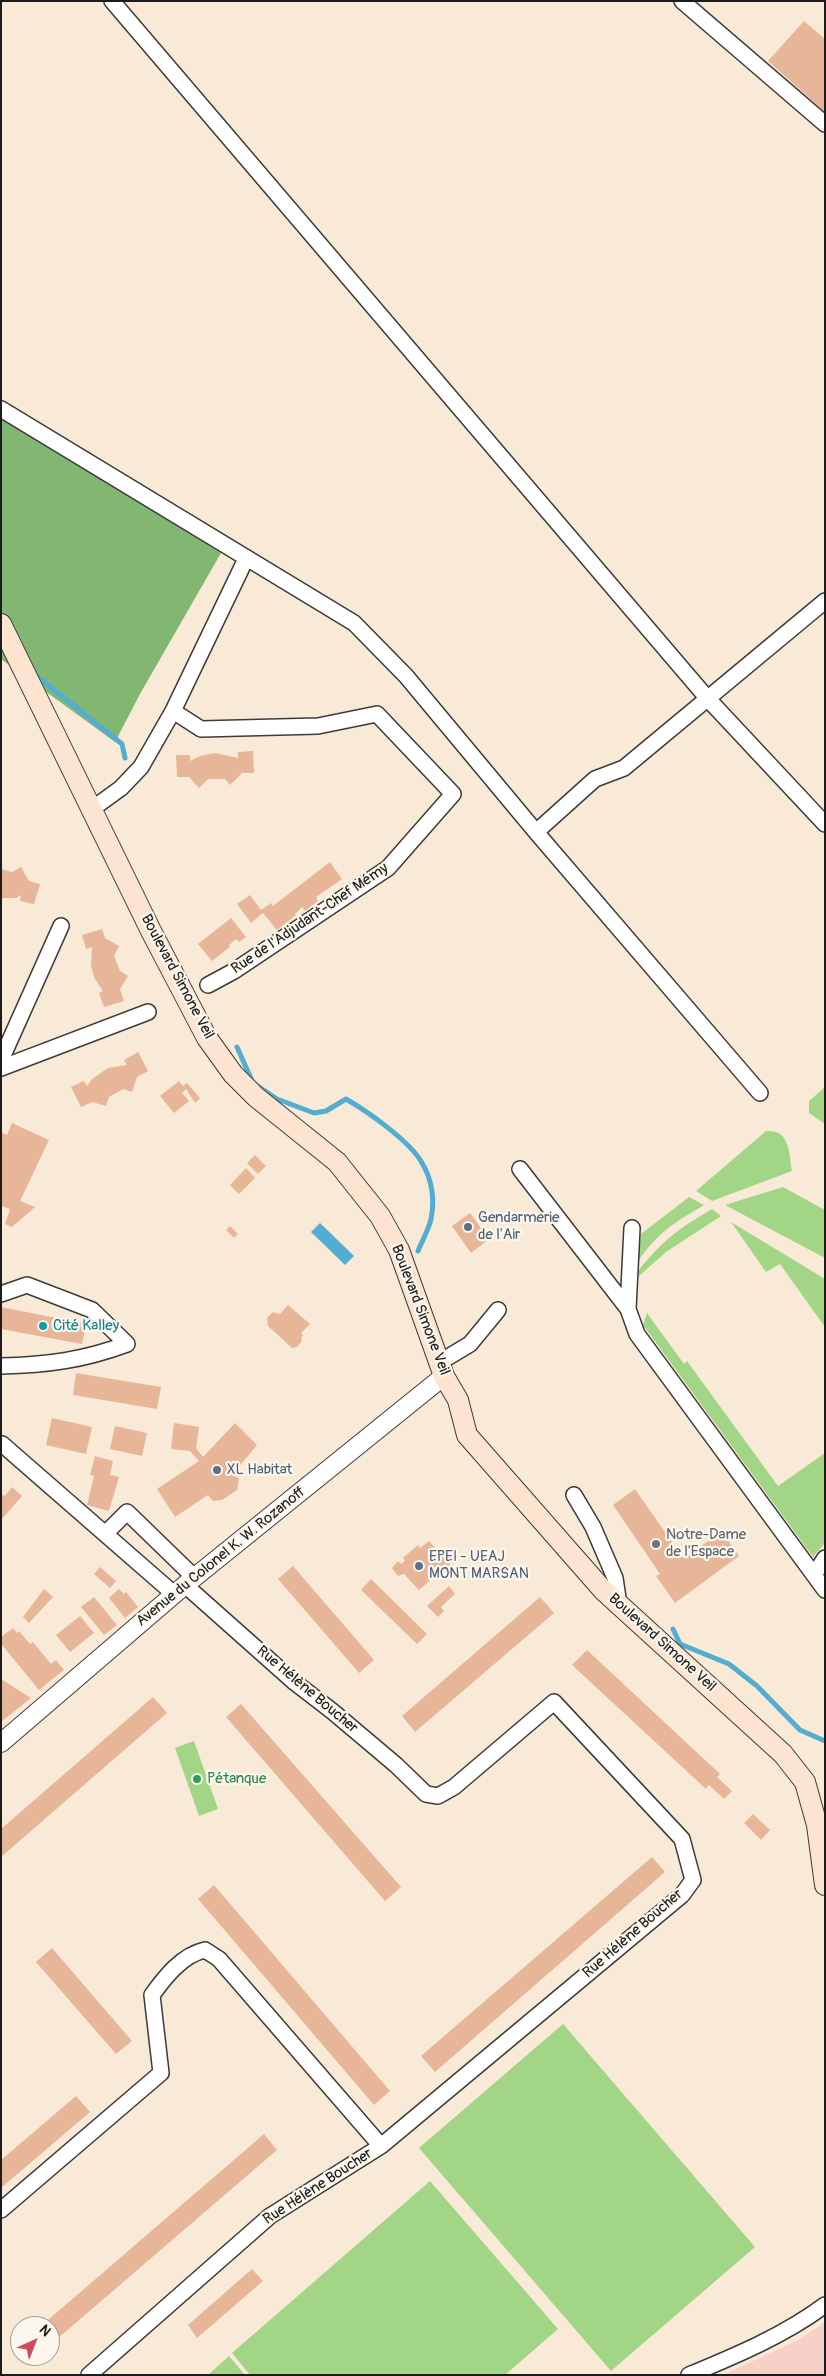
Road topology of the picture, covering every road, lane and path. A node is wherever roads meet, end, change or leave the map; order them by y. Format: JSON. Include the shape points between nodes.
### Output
{"nodes":[{"id":1,"x":112,"y":1,"type":"edge"},
{"id":2,"x":682,"y":1,"type":"edge"},
{"id":3,"x":825,"y":124,"type":"edge"},
{"id":4,"x":1,"y":409,"type":"edge"},
{"id":5,"x":243,"y":565,"type":"dead end"},
{"id":6,"x":825,"y":601,"type":"edge"},
{"id":7,"x":1,"y":624,"type":"edge"},
{"id":8,"x":708,"y":699,"type":"junction"},
{"id":9,"x":173,"y":711,"type":"junction"},
{"id":10,"x":92,"y":809,"type":"junction"},
{"id":11,"x":825,"y":824,"type":"edge"},
{"id":12,"x":536,"y":832,"type":"junction"},
{"id":13,"x":61,"y":926,"type":"dead end"},
{"id":14,"x":208,"y":985,"type":"dead end"},
{"id":15,"x":148,"y":1012,"type":"dead end"},
{"id":16,"x":1,"y":1060,"type":"edge"},
{"id":17,"x":1,"y":1068,"type":"edge"},
{"id":18,"x":760,"y":1093,"type":"dead end"},
{"id":19,"x":520,"y":1169,"type":"dead end"},
{"id":20,"x":632,"y":1228,"type":"dead end"},
{"id":21,"x":1,"y":1294,"type":"edge"},
{"id":22,"x":628,"y":1309,"type":"junction"},
{"id":23,"x":498,"y":1310,"type":"dead end"},
{"id":24,"x":1,"y":1366,"type":"edge"},
{"id":25,"x":442,"y":1369,"type":"junction"},
{"id":26,"x":2,"y":1444,"type":"edge"},
{"id":27,"x":574,"y":1495,"type":"dead end"},
{"id":28,"x":105,"y":1534,"type":"junction"},
{"id":29,"x":825,"y":1558,"type":"edge"},
{"id":30,"x":814,"y":1575,"type":"junction"},
{"id":31,"x":184,"y":1586,"type":"junction"},
{"id":32,"x":825,"y":1590,"type":"edge"},
{"id":33,"x":619,"y":1605,"type":"junction"},
{"id":34,"x":1,"y":1743,"type":"edge"},
{"id":35,"x":825,"y":1885,"type":"edge"},
{"id":36,"x":381,"y":2146,"type":"junction"},
{"id":37,"x":1,"y":2210,"type":"edge"},
{"id":38,"x":825,"y":2305,"type":"edge"},
{"id":39,"x":89,"y":2375,"type":"edge"},
{"id":40,"x":689,"y":2375,"type":"edge"}],
"edges":[{"from":1,"to":8,"type":"street"},
{"from":2,"to":3,"type":"street"},
{"from":4,"to":12,"type":"street","via":[[354,623],[406,676]]},
{"from":5,"to":9,"type":"street"},
{"from":6,"to":8,"type":"street"},
{"from":7,"to":10,"type":"main road","name":"Boulevard Simone Veil"},
{"from":8,"to":11,"type":"street"},
{"from":8,"to":12,"type":"street","via":[[624,768],[595,779]]},
{"from":9,"to":10,"type":"street","via":[[140,767],[122,788]]},
{"from":9,"to":14,"type":"street","name":"Rue de l'Adjudant-Chef Mémy","via":[[201,729],[318,726],[377,714],[453,794],[388,868],[234,972]]},
{"from":10,"to":25,"type":"main road","name":"Boulevard Simone Veil","via":[[207,1038],[233,1074],[256,1097],[337,1162],[380,1216],[399,1250]]},
{"from":12,"to":18,"type":"street"},
{"from":13,"to":16,"type":"street"},
{"from":15,"to":17,"type":"street"},
{"from":19,"to":22,"type":"street"},
{"from":20,"to":22,"type":"street"},
{"from":21,"to":24,"type":"street","via":[[27,1285],[92,1310],[127,1344],[62,1363]]},
{"from":22,"to":30,"type":"street","via":[[637,1334]]},
{"from":23,"to":25,"type":"street","name":"Avenue du Colonel K. W. Rozanoff","via":[[470,1344]]},
{"from":25,"to":31,"type":"street","name":"Avenue du Colonel K. W. Rozanoff"},
{"from":25,"to":33,"type":"main road","name":"Boulevard Simone Veil","via":[[458,1400],[466,1435]]},
{"from":26,"to":28,"type":"street"},
{"from":27,"to":33,"type":"street","via":[[594,1527],[615,1578]]},
{"from":28,"to":31,"type":"street"},
{"from":28,"to":31,"type":"street","via":[[127,1512]]},
{"from":29,"to":30,"type":"street"},
{"from":30,"to":32,"type":"street"},
{"from":31,"to":34,"type":"street","name":"Avenue du Colonel K. W. Rozanoff"},
{"from":31,"to":36,"type":"street","name":"Rue Hélène Boucher","via":[[426,1794],[438,1796],[454,1787],[554,1702],[682,1840],[693,1880],[682,1896]]},
{"from":33,"to":35,"type":"main road","name":"Boulevard Simone Veil","via":[[759,1730],[805,1782],[817,1825]]},
{"from":36,"to":37,"type":"street","via":[[219,1959],[205,1950],[194,1953],[165,1977],[152,1996],[161,2073]]},
{"from":36,"to":39,"type":"street","name":"Rue Hélène Boucher","via":[[270,2216]]},
{"from":38,"to":40,"type":"street","via":[[806,2319]]}]}
